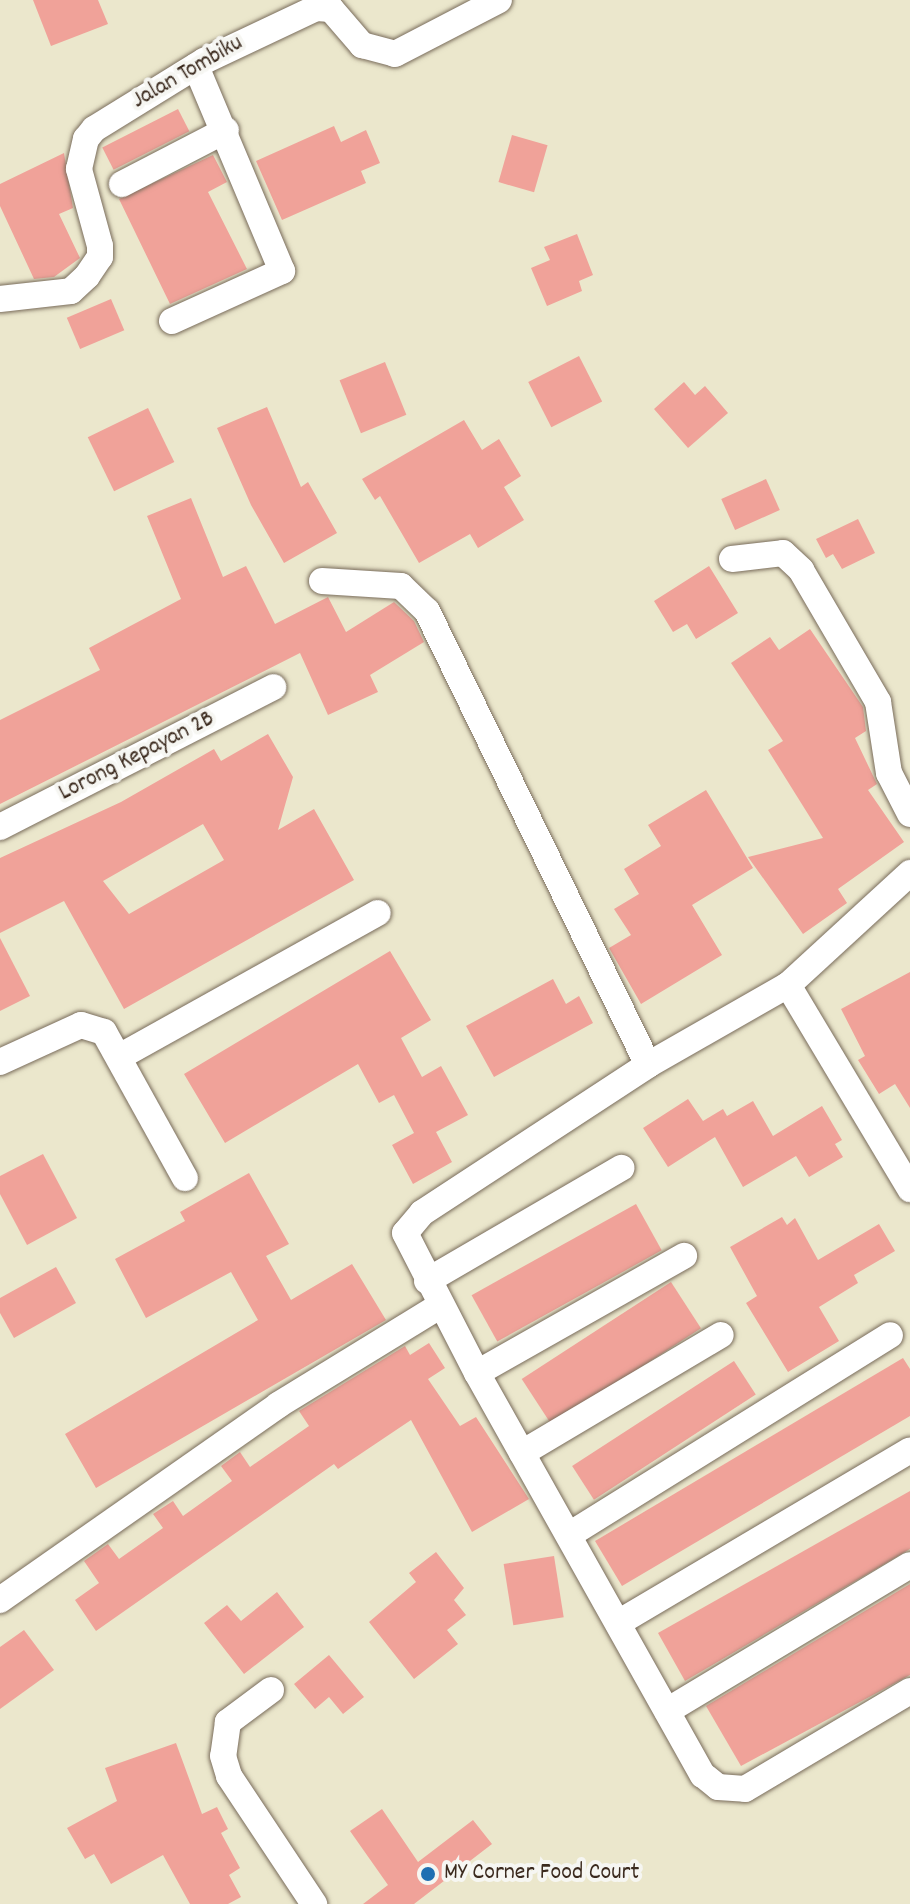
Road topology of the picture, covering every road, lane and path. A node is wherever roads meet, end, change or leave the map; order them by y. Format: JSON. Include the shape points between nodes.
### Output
{"nodes":[{"id":1,"x":499,"y":0,"type":"edge"},
{"id":2,"x":329,"y":4,"type":"edge"},
{"id":3,"x":196,"y":66,"type":"junction"},
{"id":4,"x":226,"y":130,"type":"junction"},
{"id":5,"x":122,"y":184,"type":"dead end"},
{"id":6,"x":0,"y":299,"type":"edge"},
{"id":7,"x":172,"y":321,"type":"dead end"},
{"id":8,"x":732,"y":559,"type":"dead end"},
{"id":9,"x":322,"y":581,"type":"dead end"},
{"id":10,"x":273,"y":687,"type":"dead end"},
{"id":11,"x":910,"y":814,"type":"edge"},
{"id":12,"x":0,"y":827,"type":"edge"},
{"id":13,"x":910,"y":873,"type":"edge"},
{"id":14,"x":378,"y":913,"type":"dead end"},
{"id":15,"x":788,"y":985,"type":"junction"},
{"id":16,"x":119,"y":1057,"type":"junction"},
{"id":17,"x":0,"y":1062,"type":"edge"},
{"id":18,"x":648,"y":1065,"type":"junction"},
{"id":19,"x":621,"y":1168,"type":"dead end"},
{"id":20,"x":185,"y":1178,"type":"dead end"},
{"id":21,"x":910,"y":1189,"type":"edge"},
{"id":22,"x":684,"y":1256,"type":"dead end"},
{"id":23,"x":427,"y":1281,"type":"junction"},
{"id":24,"x":441,"y":1305,"type":"junction"},
{"id":25,"x":721,"y":1335,"type":"dead end"},
{"id":26,"x":890,"y":1335,"type":"dead end"},
{"id":27,"x":477,"y":1373,"type":"junction"},
{"id":28,"x":910,"y":1450,"type":"edge"},
{"id":29,"x":522,"y":1453,"type":"junction"},
{"id":30,"x":569,"y":1535,"type":"junction"},
{"id":31,"x":910,"y":1565,"type":"edge"},
{"id":32,"x":0,"y":1600,"type":"edge"},
{"id":33,"x":618,"y":1623,"type":"junction"},
{"id":34,"x":271,"y":1690,"type":"dead end"},
{"id":35,"x":910,"y":1691,"type":"edge"},
{"id":36,"x":667,"y":1711,"type":"junction"},
{"id":37,"x":314,"y":1904,"type":"edge"}],
"edges":[{"from":1,"to":2,"type":"street","name":"Jalan Tombiku","via":[[395,54],[362,45]]},
{"from":2,"to":3,"type":"street","name":"Jalan Tombiku","via":[[302,11]]},
{"from":3,"to":4,"type":"street"},
{"from":3,"to":6,"type":"street","name":"Jalan Tombiku","via":[[86,139],[79,169],[100,246],[100,257],[87,276],[71,291]]},
{"from":4,"to":5,"type":"street"},
{"from":4,"to":7,"type":"street","via":[[282,271]]},
{"from":8,"to":11,"type":"street","via":[[783,553],[801,570],[878,702],[889,773]]},
{"from":9,"to":18,"type":"street","via":[[401,586],[427,611]]},
{"from":10,"to":12,"type":"street","name":"Lorong Kepayan 2B"},
{"from":13,"to":15,"type":"street"},
{"from":14,"to":16,"type":"street"},
{"from":15,"to":18,"type":"street"},
{"from":15,"to":21,"type":"street"},
{"from":16,"to":17,"type":"street","via":[[104,1032],[81,1025]]},
{"from":16,"to":20,"type":"street"},
{"from":18,"to":23,"type":"street","via":[[411,1223],[405,1233],[408,1247]]},
{"from":19,"to":23,"type":"street"},
{"from":22,"to":27,"type":"street"},
{"from":23,"to":24,"type":"street"},
{"from":24,"to":27,"type":"street"},
{"from":24,"to":32,"type":"street","via":[[278,1405]]},
{"from":25,"to":29,"type":"street"},
{"from":26,"to":30,"type":"street"},
{"from":27,"to":29,"type":"street"},
{"from":28,"to":33,"type":"street"},
{"from":29,"to":30,"type":"street"},
{"from":30,"to":33,"type":"street"},
{"from":31,"to":36,"type":"street"},
{"from":33,"to":36,"type":"street"},
{"from":34,"to":37,"type":"street","via":[[228,1722],[223,1756],[235,1785]]},
{"from":35,"to":36,"type":"street","via":[[762,1780],[732,1791],[703,1775]]}]}
